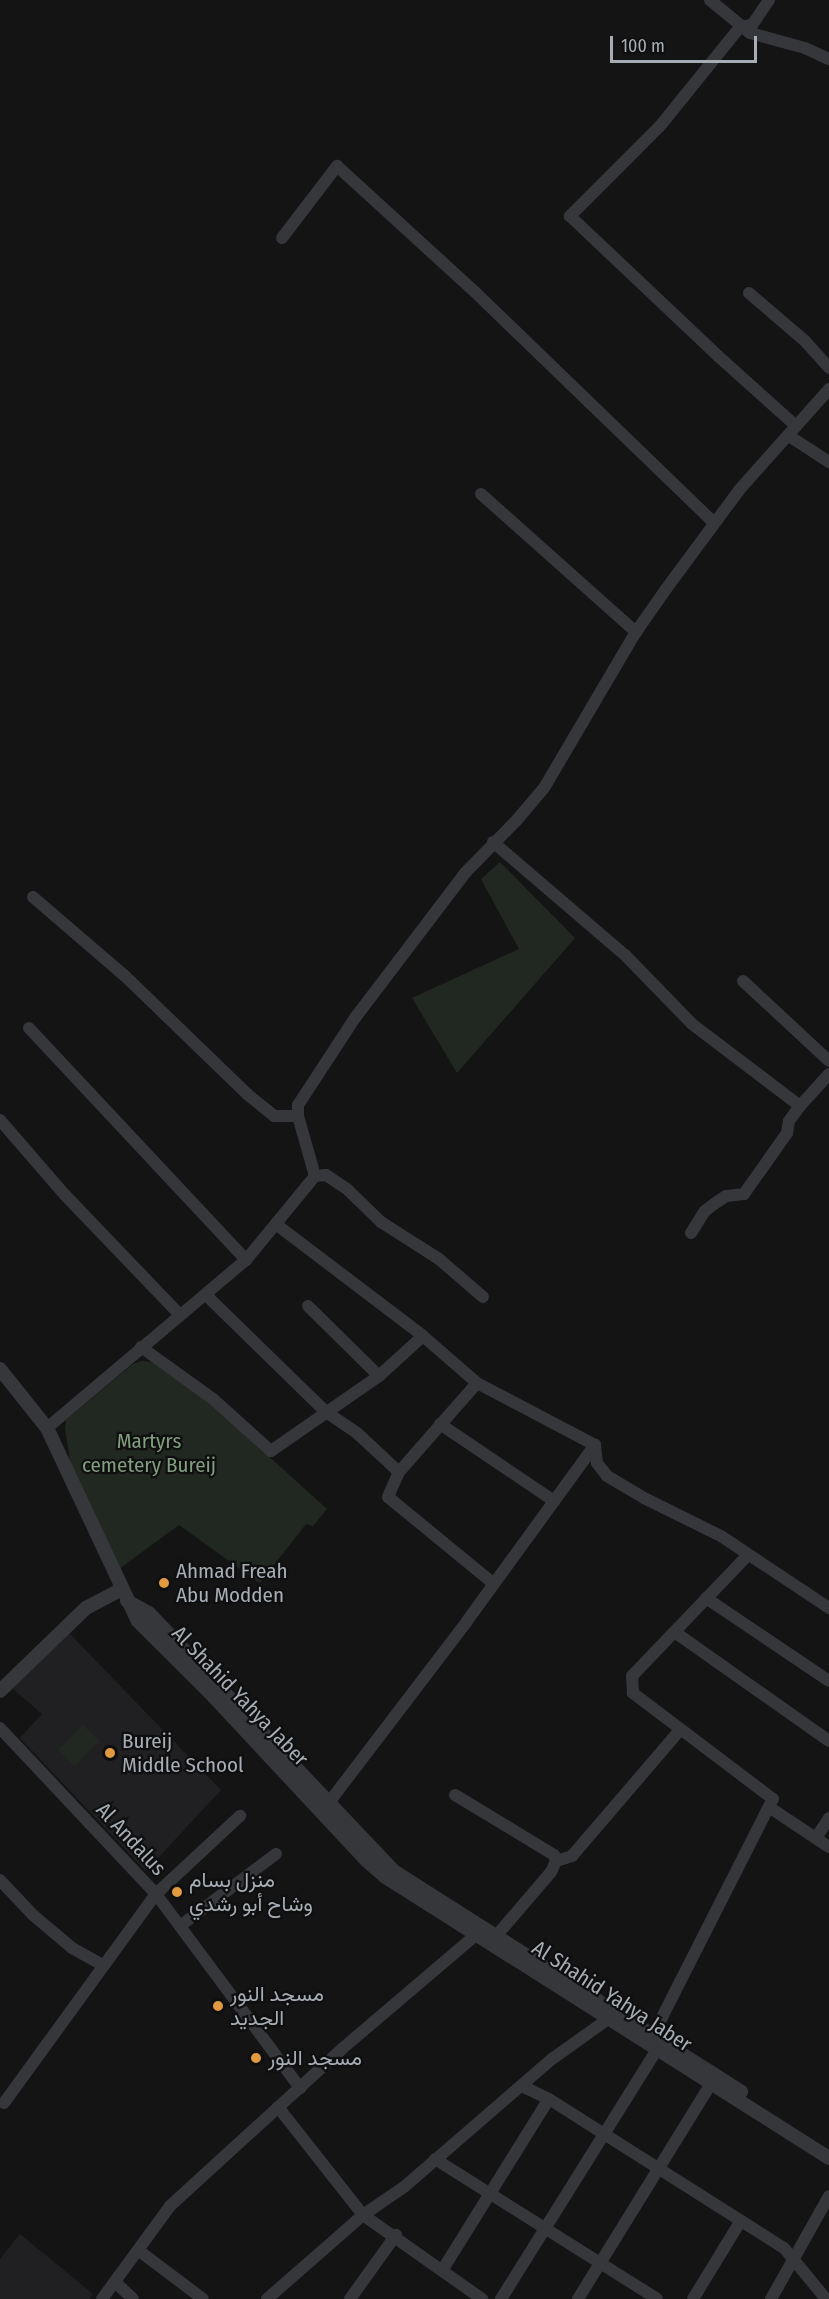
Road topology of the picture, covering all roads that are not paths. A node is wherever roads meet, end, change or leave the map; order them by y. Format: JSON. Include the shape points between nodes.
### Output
{"nodes":[{"id":1,"x":710,"y":0,"type":"edge"},
{"id":2,"x":769,"y":0,"type":"edge"},
{"id":3,"x":740,"y":27,"type":"junction"},
{"id":4,"x":829,"y":59,"type":"edge"},
{"id":5,"x":282,"y":238,"type":"dead end"},
{"id":6,"x":748,"y":293,"type":"dead end"},
{"id":7,"x":829,"y":368,"type":"edge"},
{"id":8,"x":829,"y":388,"type":"edge"},
{"id":9,"x":793,"y":431,"type":"junction"},
{"id":10,"x":829,"y":462,"type":"edge"},
{"id":11,"x":481,"y":494,"type":"dead end"},
{"id":12,"x":714,"y":523,"type":"junction"},
{"id":13,"x":636,"y":632,"type":"junction"},
{"id":14,"x":493,"y":842,"type":"junction"},
{"id":15,"x":33,"y":897,"type":"dead end"},
{"id":16,"x":743,"y":981,"type":"dead end"},
{"id":17,"x":29,"y":1028,"type":"dead end"},
{"id":18,"x":829,"y":1061,"type":"edge"},
{"id":19,"x":829,"y":1074,"type":"edge"},
{"id":20,"x":800,"y":1106,"type":"junction"},
{"id":21,"x":298,"y":1116,"type":"junction"},
{"id":22,"x":0,"y":1120,"type":"edge"},
{"id":23,"x":315,"y":1176,"type":"junction"},
{"id":24,"x":277,"y":1225,"type":"junction"},
{"id":25,"x":691,"y":1233,"type":"dead end"},
{"id":26,"x":246,"y":1260,"type":"junction"},
{"id":27,"x":206,"y":1295,"type":"junction"},
{"id":28,"x":483,"y":1298,"type":"dead end"},
{"id":29,"x":308,"y":1306,"type":"dead end"},
{"id":30,"x":180,"y":1315,"type":"junction"},
{"id":31,"x":423,"y":1336,"type":"junction"},
{"id":32,"x":141,"y":1347,"type":"junction"},
{"id":33,"x":0,"y":1370,"type":"edge"},
{"id":34,"x":379,"y":1376,"type":"junction"},
{"id":35,"x":477,"y":1383,"type":"junction"},
{"id":36,"x":326,"y":1412,"type":"junction"},
{"id":37,"x":440,"y":1424,"type":"junction"},
{"id":38,"x":47,"y":1428,"type":"junction"},
{"id":39,"x":595,"y":1445,"type":"junction"},
{"id":40,"x":399,"y":1472,"type":"junction"},
{"id":41,"x":554,"y":1501,"type":"junction"},
{"id":42,"x":747,"y":1556,"type":"junction"},
{"id":43,"x":494,"y":1584,"type":"junction"},
{"id":44,"x":124,"y":1595,"type":"junction"},
{"id":45,"x":706,"y":1598,"type":"junction"},
{"id":46,"x":829,"y":1608,"type":"edge"},
{"id":47,"x":676,"y":1633,"type":"junction"},
{"id":48,"x":829,"y":1681,"type":"edge"},
{"id":49,"x":0,"y":1690,"type":"edge"},
{"id":50,"x":0,"y":1728,"type":"edge"},
{"id":51,"x":680,"y":1730,"type":"junction"},
{"id":52,"x":829,"y":1741,"type":"edge"},
{"id":53,"x":455,"y":1795,"type":"dead end"},
{"id":54,"x":769,"y":1807,"type":"junction"},
{"id":55,"x":325,"y":1808,"type":"junction"},
{"id":56,"x":240,"y":1816,"type":"dead end"},
{"id":57,"x":829,"y":1818,"type":"edge"},
{"id":58,"x":816,"y":1838,"type":"junction"},
{"id":59,"x":829,"y":1847,"type":"edge"},
{"id":60,"x":276,"y":1854,"type":"dead end"},
{"id":61,"x":556,"y":1861,"type":"junction"},
{"id":62,"x":0,"y":1880,"type":"edge"},
{"id":63,"x":156,"y":1894,"type":"junction"},
{"id":64,"x":180,"y":1926,"type":"junction"},
{"id":65,"x":476,"y":1935,"type":"junction"},
{"id":66,"x":493,"y":1939,"type":"junction"},
{"id":67,"x":103,"y":1965,"type":"junction"},
{"id":68,"x":608,"y":2019,"type":"junction"},
{"id":69,"x":653,"y":2043,"type":"junction"},
{"id":70,"x":711,"y":2084,"type":"junction"},
{"id":71,"x":522,"y":2086,"type":"junction"},
{"id":72,"x":300,"y":2088,"type":"junction"},
{"id":73,"x":549,"y":2099,"type":"junction"},
{"id":74,"x":4,"y":2103,"type":"dead end"},
{"id":75,"x":278,"y":2107,"type":"junction"},
{"id":76,"x":605,"y":2136,"type":"junction"},
{"id":77,"x":829,"y":2147,"type":"edge"},
{"id":78,"x":829,"y":2158,"type":"edge"},
{"id":79,"x":435,"y":2159,"type":"junction"},
{"id":80,"x":658,"y":2170,"type":"junction"},
{"id":81,"x":489,"y":2195,"type":"junction"},
{"id":82,"x":828,"y":2202,"type":"edge"},
{"id":83,"x":363,"y":2215,"type":"junction"},
{"id":84,"x":740,"y":2222,"type":"junction"},
{"id":85,"x":545,"y":2230,"type":"junction"},
{"id":86,"x":396,"y":2235,"type":"junction"},
{"id":87,"x":138,"y":2250,"type":"junction"},
{"id":88,"x":794,"y":2259,"type":"junction"},
{"id":89,"x":599,"y":2264,"type":"junction"},
{"id":90,"x":443,"y":2269,"type":"junction"},
{"id":91,"x":116,"y":2283,"type":"junction"},
{"id":92,"x":102,"y":2299,"type":"edge"},
{"id":93,"x":133,"y":2299,"type":"edge"},
{"id":94,"x":202,"y":2299,"type":"edge"},
{"id":95,"x":267,"y":2299,"type":"edge"},
{"id":96,"x":350,"y":2299,"type":"edge"},
{"id":97,"x":482,"y":2299,"type":"edge"},
{"id":98,"x":501,"y":2299,"type":"edge"},
{"id":99,"x":578,"y":2299,"type":"edge"},
{"id":100,"x":657,"y":2299,"type":"edge"},
{"id":101,"x":693,"y":2299,"type":"edge"},
{"id":102,"x":771,"y":2299,"type":"edge"},
{"id":103,"x":826,"y":2299,"type":"edge"}],
"edges":[{"from":1,"to":3,"type":"street"},
{"from":2,"to":3,"type":"street","via":[[752,25]]},
{"from":3,"to":4,"type":"street"},
{"from":3,"to":9,"type":"street","via":[[661,125],[570,216]]},
{"from":5,"to":12,"type":"street","via":[[337,166],[475,292]]},
{"from":6,"to":7,"type":"street","via":[[805,341]]},
{"from":8,"to":9,"type":"street"},
{"from":9,"to":10,"type":"street"},
{"from":9,"to":12,"type":"street"},
{"from":11,"to":13,"type":"street"},
{"from":12,"to":13,"type":"street"},
{"from":13,"to":14,"type":"street","via":[[544,788]]},
{"from":14,"to":20,"type":"street","via":[[625,955],[692,1024]]},
{"from":14,"to":21,"type":"street","via":[[355,1018],[298,1105]]},
{"from":15,"to":21,"type":"street","via":[[125,976],[247,1094],[274,1116]]},
{"from":16,"to":18,"type":"street"},
{"from":17,"to":26,"type":"street"},
{"from":19,"to":20,"type":"street"},
{"from":20,"to":25,"type":"street","via":[[789,1121],[787,1133],[744,1194],[726,1196],[714,1204]]},
{"from":21,"to":23,"type":"street"},
{"from":22,"to":30,"type":"street","via":[[65,1195]]},
{"from":23,"to":24,"type":"street"},
{"from":23,"to":28,"type":"street","via":[[326,1175],[348,1190],[381,1222],[439,1259]]},
{"from":24,"to":26,"type":"street"},
{"from":24,"to":31,"type":"street"},
{"from":26,"to":27,"type":"street"},
{"from":27,"to":30,"type":"street"},
{"from":27,"to":36,"type":"street"},
{"from":29,"to":34,"type":"street"},
{"from":30,"to":32,"type":"street"},
{"from":31,"to":34,"type":"street"},
{"from":31,"to":35,"type":"street"},
{"from":32,"to":36,"type":"street","via":[[213,1399],[271,1451]]},
{"from":32,"to":38,"type":"street"},
{"from":33,"to":38,"type":"street","name":"Al Shahid Yahya Jaber"},
{"from":34,"to":36,"type":"street"},
{"from":35,"to":37,"type":"street"},
{"from":35,"to":39,"type":"street"},
{"from":36,"to":40,"type":"street","via":[[357,1433]]},
{"from":37,"to":40,"type":"street"},
{"from":37,"to":41,"type":"street"},
{"from":38,"to":44,"type":"street","name":"Al Shahid Yahya Jaber"},
{"from":39,"to":41,"type":"street"},
{"from":39,"to":42,"type":"street","via":[[597,1463],[607,1476],[721,1536]]},
{"from":40,"to":43,"type":"street","via":[[388,1497]]},
{"from":41,"to":43,"type":"street"},
{"from":42,"to":45,"type":"street"},
{"from":42,"to":46,"type":"street"},
{"from":43,"to":55,"type":"street"},
{"from":44,"to":49,"type":"street","via":[[86,1608]]},
{"from":44,"to":55,"type":"street","name":"Al Shahid Yahya Jaber","via":[[138,1621]]},
{"from":45,"to":47,"type":"street"},
{"from":45,"to":48,"type":"street"},
{"from":47,"to":51,"type":"street","via":[[632,1676],[633,1693]]},
{"from":47,"to":52,"type":"street"},
{"from":50,"to":63,"type":"street","name":"Al Andalus"},
{"from":51,"to":54,"type":"street","via":[[773,1799]]},
{"from":51,"to":61,"type":"street","via":[[572,1856]]},
{"from":53,"to":61,"type":"street","via":[[554,1855]]},
{"from":54,"to":58,"type":"street"},
{"from":54,"to":69,"type":"street"},
{"from":55,"to":65,"type":"street","name":"Al Shahid Yahya Jaber","via":[[384,1876]]},
{"from":55,"to":66,"type":"street","name":"Al Shahid Yahya Jaber","via":[[395,1872]]},
{"from":56,"to":63,"type":"street","name":"Al Andalus"},
{"from":57,"to":58,"type":"street"},
{"from":58,"to":59,"type":"street"},
{"from":60,"to":64,"type":"street"},
{"from":61,"to":66,"type":"street","via":[[551,1872]]},
{"from":62,"to":67,"type":"street","via":[[72,1948]]},
{"from":63,"to":64,"type":"street"},
{"from":63,"to":67,"type":"street"},
{"from":64,"to":72,"type":"street"},
{"from":65,"to":66,"type":"street","name":"Al Shahid Yahya Jaber"},
{"from":65,"to":72,"type":"street"},
{"from":66,"to":68,"type":"street","name":"Al Shahid Yahya Jaber"},
{"from":66,"to":69,"type":"street","name":"Al Shahid Yahya Jaber"},
{"from":67,"to":74,"type":"street"},
{"from":68,"to":69,"type":"street","name":"Al Shahid Yahya Jaber"},
{"from":68,"to":71,"type":"street"},
{"from":69,"to":70,"type":"street","name":"Al Shahid Yahya Jaber"},
{"from":69,"to":76,"type":"street"},
{"from":69,"to":77,"type":"street","name":"Al Shahid Yahya Jaber"},
{"from":70,"to":78,"type":"street","name":"Al Shahid Yahya Jaber"},
{"from":70,"to":80,"type":"street"},
{"from":71,"to":73,"type":"street"},
{"from":71,"to":79,"type":"street"},
{"from":72,"to":75,"type":"street"},
{"from":73,"to":76,"type":"street"},
{"from":73,"to":81,"type":"street"},
{"from":75,"to":83,"type":"street"},
{"from":75,"to":87,"type":"street","via":[[170,2206]]},
{"from":76,"to":80,"type":"street"},
{"from":76,"to":85,"type":"street"},
{"from":79,"to":81,"type":"street"},
{"from":79,"to":83,"type":"street","via":[[404,2187]]},
{"from":80,"to":84,"type":"street"},
{"from":80,"to":89,"type":"street"},
{"from":81,"to":85,"type":"street"},
{"from":81,"to":90,"type":"street"},
{"from":82,"to":88,"type":"street"},
{"from":83,"to":86,"type":"street"},
{"from":83,"to":95,"type":"street"},
{"from":84,"to":88,"type":"street","via":[[784,2248]]},
{"from":84,"to":101,"type":"street"},
{"from":85,"to":89,"type":"street"},
{"from":85,"to":98,"type":"street"},
{"from":86,"to":90,"type":"street"},
{"from":86,"to":96,"type":"street"},
{"from":87,"to":91,"type":"street"},
{"from":87,"to":94,"type":"street"},
{"from":88,"to":102,"type":"street"},
{"from":88,"to":103,"type":"street"},
{"from":89,"to":99,"type":"street"},
{"from":89,"to":100,"type":"street"},
{"from":90,"to":97,"type":"street"},
{"from":91,"to":92,"type":"street"},
{"from":91,"to":93,"type":"street"}]}
